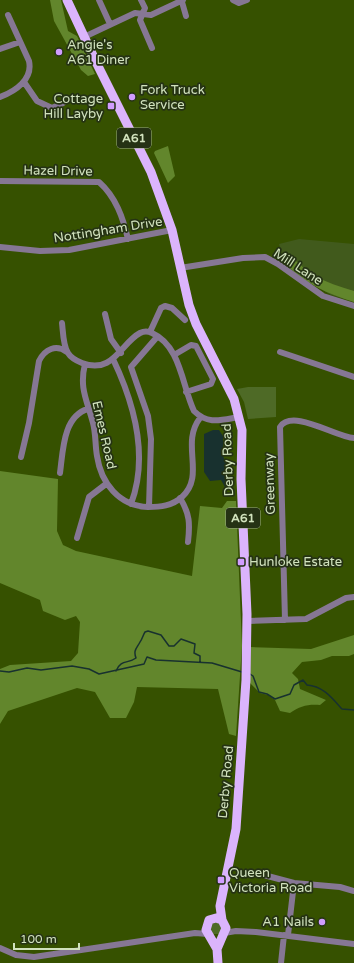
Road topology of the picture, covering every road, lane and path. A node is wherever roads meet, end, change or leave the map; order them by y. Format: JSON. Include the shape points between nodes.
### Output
{"nodes":[{"id":1,"x":67,"y":0,"type":"edge"},
{"id":2,"x":99,"y":0,"type":"edge"},
{"id":3,"x":141,"y":0,"type":"edge"},
{"id":4,"x":233,"y":0,"type":"edge"},
{"id":5,"x":247,"y":0,"type":"edge"},
{"id":6,"x":183,"y":1,"type":"edge"},
{"id":7,"x":143,"y":14,"type":"junction"},
{"id":8,"x":8,"y":15,"type":"dead end"},
{"id":9,"x":186,"y":16,"type":"dead end"},
{"id":10,"x":110,"y":24,"type":"junction"},
{"id":11,"x":84,"y":36,"type":"junction"},
{"id":12,"x":20,"y":42,"type":"junction"},
{"id":13,"x":152,"y":48,"type":"dead end"},
{"id":14,"x":0,"y":49,"type":"edge"},
{"id":15,"x":24,"y":82,"type":"junction"},
{"id":16,"x":0,"y":97,"type":"edge"},
{"id":17,"x":63,"y":103,"type":"dead end"},
{"id":18,"x":0,"y":182,"type":"edge"},
{"id":19,"x":172,"y":230,"type":"junction"},
{"id":20,"x":128,"y":239,"type":"junction"},
{"id":21,"x":0,"y":247,"type":"edge"},
{"id":22,"x":180,"y":268,"type":"junction"},
{"id":23,"x":354,"y":306,"type":"edge"},
{"id":24,"x":105,"y":314,"type":"dead end"},
{"id":25,"x":185,"y":320,"type":"dead end"},
{"id":26,"x":62,"y":323,"type":"dead end"},
{"id":27,"x":115,"y":330,"type":"dead end"},
{"id":28,"x":108,"y":332,"type":"junction"},
{"id":29,"x":150,"y":332,"type":"junction"},
{"id":30,"x":157,"y":337,"type":"junction"},
{"id":31,"x":67,"y":352,"type":"junction"},
{"id":32,"x":280,"y":352,"type":"dead end"},
{"id":33,"x":121,"y":353,"type":"junction"},
{"id":34,"x":174,"y":355,"type":"junction"},
{"id":35,"x":114,"y":359,"type":"junction"},
{"id":36,"x":84,"y":364,"type":"junction"},
{"id":37,"x":354,"y":377,"type":"edge"},
{"id":38,"x":186,"y":392,"type":"junction"},
{"id":39,"x":88,"y":409,"type":"junction"},
{"id":40,"x":239,"y":416,"type":"junction"},
{"id":41,"x":200,"y":418,"type":"junction"},
{"id":42,"x":354,"y":438,"type":"edge"},
{"id":43,"x":21,"y":457,"type":"dead end"},
{"id":44,"x":60,"y":473,"type":"dead end"},
{"id":45,"x":106,"y":484,"type":"junction"},
{"id":46,"x":180,"y":498,"type":"junction"},
{"id":47,"x":130,"y":504,"type":"junction"},
{"id":48,"x":148,"y":507,"type":"junction"},
{"id":49,"x":77,"y":538,"type":"dead end"},
{"id":50,"x":188,"y":542,"type":"dead end"},
{"id":51,"x":354,"y":597,"type":"edge"},
{"id":52,"x":247,"y":620,"type":"junction"},
{"id":53,"x":285,"y":620,"type":"junction"},
{"id":54,"x":260,"y":874,"type":"dead end"},
{"id":55,"x":294,"y":883,"type":"junction"},
{"id":56,"x":354,"y":891,"type":"edge"},
{"id":57,"x":221,"y":926,"type":"junction"},
{"id":58,"x":208,"y":933,"type":"junction"},
{"id":59,"x":286,"y":935,"type":"junction"},
{"id":60,"x":354,"y":944,"type":"edge"},
{"id":61,"x":0,"y":948,"type":"edge"},
{"id":62,"x":217,"y":949,"type":"junction"},
{"id":63,"x":218,"y":963,"type":"edge"},
{"id":64,"x":281,"y":963,"type":"edge"}],
"edges":[{"from":1,"to":11,"type":"highway","name":"Derby Road","number":"A61"},
{"from":2,"to":10,"type":"street"},
{"from":3,"to":7,"type":"street","via":[[145,8]]},
{"from":4,"to":5,"type":"street","via":[[239,3]]},
{"from":6,"to":7,"type":"street","via":[[151,15]]},
{"from":6,"to":9,"type":"street"},
{"from":7,"to":10,"type":"street","via":[[135,13]]},
{"from":7,"to":13,"type":"street","via":[[140,20]]},
{"from":8,"to":12,"type":"street"},
{"from":10,"to":11,"type":"street"},
{"from":11,"to":19,"type":"highway","name":"Derby Road","number":"A61","via":[[151,172]]},
{"from":12,"to":14,"type":"street"},
{"from":12,"to":15,"type":"street","via":[[30,69]]},
{"from":15,"to":16,"type":"street"},
{"from":15,"to":17,"type":"street","via":[[41,104],[52,108]]},
{"from":18,"to":20,"type":"street","name":"Hazel Drive","via":[[99,182],[106,188],[116,205]]},
{"from":19,"to":20,"type":"street","name":"Nottingham Drive"},
{"from":19,"to":22,"type":"highway","name":"Derby Road","number":"A61"},
{"from":20,"to":21,"type":"street","name":"Nottingham Drive","via":[[69,250],[40,251]]},
{"from":22,"to":23,"type":"street","name":"Mill Lane","via":[[265,257],[323,296]]},
{"from":22,"to":40,"type":"highway","name":"Derby Road","number":"A61","via":[[196,324],[232,392]]},
{"from":24,"to":28,"type":"street"},
{"from":25,"to":29,"type":"street","via":[[172,308],[165,306],[161,308]]},
{"from":26,"to":31,"type":"street"},
{"from":27,"to":28,"type":"street"},
{"from":28,"to":33,"type":"street"},
{"from":29,"to":30,"type":"street"},
{"from":29,"to":33,"type":"street","via":[[139,333]]},
{"from":30,"to":34,"type":"street"},
{"from":30,"to":48,"type":"street","via":[[131,367],[148,416],[151,439]]},
{"from":31,"to":36,"type":"street"},
{"from":31,"to":43,"type":"street","via":[[62,348],[51,348],[43,353],[39,361],[30,423]]},
{"from":32,"to":37,"type":"street"},
{"from":33,"to":35,"type":"street"},
{"from":34,"to":38,"type":"street"},
{"from":34,"to":38,"type":"street","via":[[191,345],[196,346],[213,379],[211,384]]},
{"from":35,"to":36,"type":"street","via":[[98,365]]},
{"from":35,"to":47,"type":"street","via":[[135,420],[138,474]]},
{"from":36,"to":39,"type":"street","name":"Emes Road","via":[[83,395]]},
{"from":38,"to":41,"type":"street"},
{"from":39,"to":44,"type":"street","via":[[78,414],[70,426],[64,443]]},
{"from":39,"to":45,"type":"street","name":"Emes Road","via":[[93,424],[99,467]]},
{"from":40,"to":41,"type":"street","via":[[211,422]]},
{"from":40,"to":52,"type":"highway","name":"Derby Road","number":"A61","via":[[242,430],[241,479]]},
{"from":41,"to":46,"type":"street","via":[[191,436],[194,468],[190,487]]},
{"from":42,"to":53,"type":"street","name":"Greenway","via":[[343,437],[299,421],[290,421],[280,427]]},
{"from":45,"to":47,"type":"street","name":"Emes Road"},
{"from":45,"to":49,"type":"street","via":[[89,497]]},
{"from":46,"to":48,"type":"street","name":"Emes Road","via":[[171,504]]},
{"from":46,"to":50,"type":"street","via":[[190,522]]},
{"from":47,"to":48,"type":"street","name":"Emes Road"},
{"from":51,"to":53,"type":"street","via":[[346,598],[306,619]]},
{"from":52,"to":53,"type":"street"},
{"from":52,"to":57,"type":"highway","name":"Derby Road","number":"A61","via":[[246,680],[236,829],[220,906]]},
{"from":54,"to":55,"type":"street"},
{"from":55,"to":56,"type":"street","via":[[340,887]]},
{"from":55,"to":59,"type":"street"},
{"from":57,"to":58,"type":"highway"},
{"from":57,"to":58,"type":"highway","via":[[207,923]]},
{"from":57,"to":59,"type":"street","via":[[236,931]]},
{"from":57,"to":62,"type":"highway","number":"A61"},
{"from":58,"to":61,"type":"street","via":[[34,957]]},
{"from":58,"to":62,"type":"highway","number":"A61"},
{"from":59,"to":60,"type":"street"},
{"from":59,"to":64,"type":"street"},
{"from":62,"to":63,"type":"highway","number":"A61"}]}
